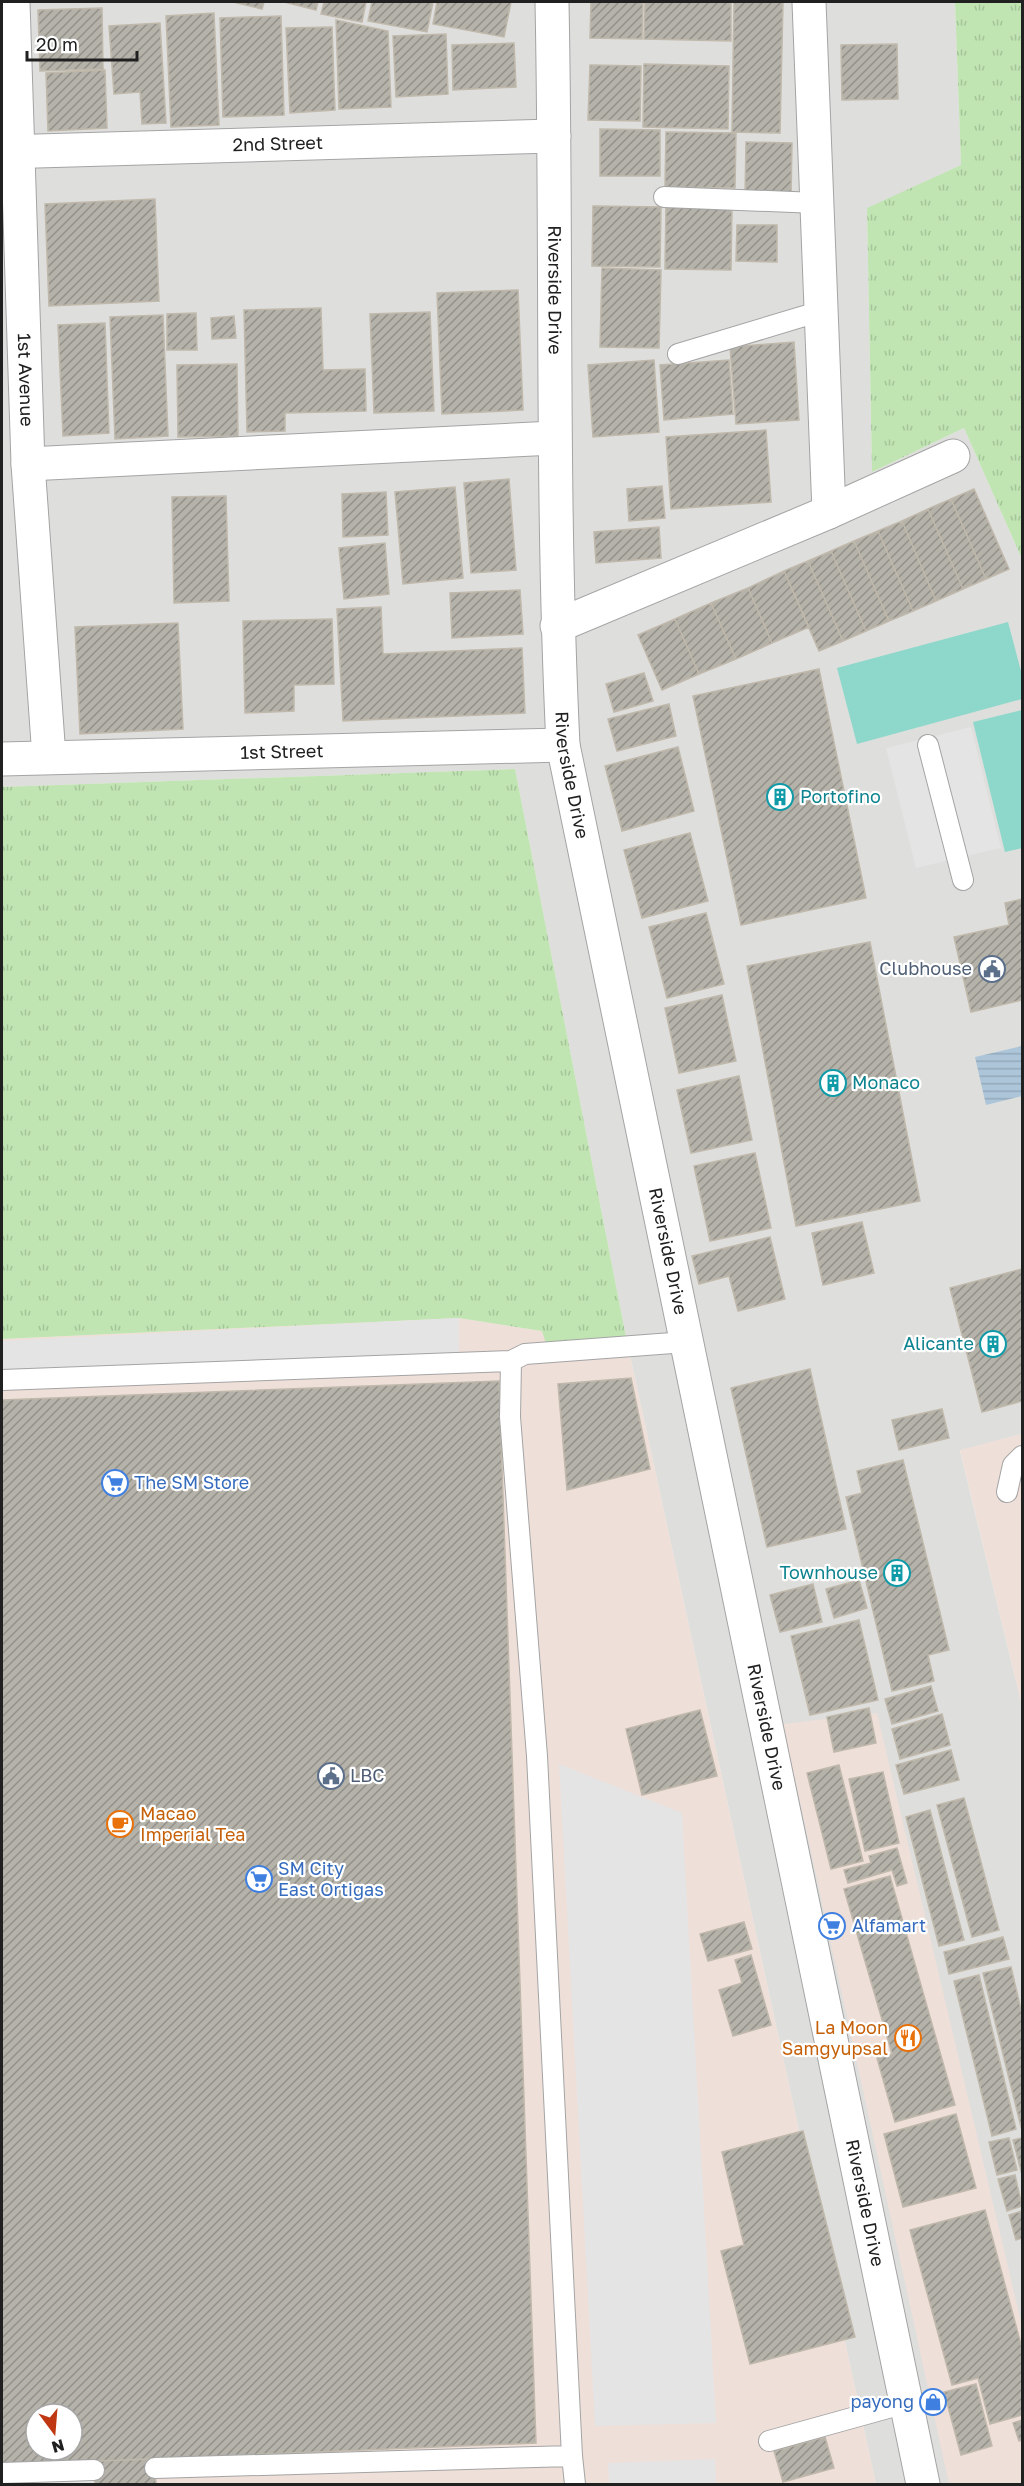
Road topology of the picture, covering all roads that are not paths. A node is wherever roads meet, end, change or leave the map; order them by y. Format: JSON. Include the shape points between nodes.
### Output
{"nodes":[{"id":1,"x":13,"y":2,"type":"edge"},
{"id":2,"x":552,"y":2,"type":"edge"},
{"id":3,"x":809,"y":2,"type":"edge"},
{"id":4,"x":554,"y":136,"type":"junction"},
{"id":5,"x":10,"y":152,"type":"edge"},
{"id":6,"x":664,"y":197,"type":"dead end"},
{"id":7,"x":817,"y":203,"type":"junction"},
{"id":8,"x":821,"y":311,"type":"junction"},
{"id":9,"x":678,"y":354,"type":"dead end"},
{"id":10,"x":554,"y":438,"type":"junction"},
{"id":11,"x":952,"y":456,"type":"dead end"},
{"id":12,"x":28,"y":464,"type":"junction"},
{"id":13,"x":829,"y":513,"type":"junction"},
{"id":14,"x":557,"y":626,"type":"junction"},
{"id":15,"x":563,"y":745,"type":"junction"},
{"id":16,"x":928,"y":746,"type":"dead end"},
{"id":17,"x":49,"y":757,"type":"junction"},
{"id":18,"x":2,"y":759,"type":"edge"},
{"id":19,"x":963,"y":880,"type":"dead end"},
{"id":20,"x":686,"y":1342,"type":"junction"},
{"id":21,"x":512,"y":1361,"type":"junction"},
{"id":22,"x":2,"y":1380,"type":"edge"},
{"id":23,"x":1023,"y":1456,"type":"edge"},
{"id":24,"x":1007,"y":1492,"type":"dead end"},
{"id":25,"x":906,"y":2403,"type":"junction"},
{"id":26,"x":769,"y":2441,"type":"dead end"},
{"id":27,"x":572,"y":2456,"type":"junction"},
{"id":28,"x":155,"y":2468,"type":"dead end"},
{"id":29,"x":94,"y":2470,"type":"dead end"},
{"id":30,"x":2,"y":2473,"type":"edge"},
{"id":31,"x":575,"y":2484,"type":"edge"},
{"id":32,"x":923,"y":2484,"type":"edge"}],
"edges":[{"from":1,"to":5,"type":"street","name":"1st Avenue"},
{"from":2,"to":4,"type":"street","name":"Riverside Drive"},
{"from":3,"to":7,"type":"street"},
{"from":4,"to":5,"type":"street","name":"2nd Street"},
{"from":4,"to":10,"type":"street","name":"Riverside Drive"},
{"from":5,"to":12,"type":"street","name":"1st Avenue"},
{"from":6,"to":7,"type":"lane"},
{"from":7,"to":8,"type":"street"},
{"from":8,"to":9,"type":"lane"},
{"from":8,"to":13,"type":"street"},
{"from":10,"to":12,"type":"street"},
{"from":10,"to":14,"type":"street","name":"Riverside Drive"},
{"from":11,"to":13,"type":"street"},
{"from":12,"to":17,"type":"street","name":"1st Avenue"},
{"from":13,"to":14,"type":"street"},
{"from":14,"to":15,"type":"street","name":"Riverside Drive"},
{"from":15,"to":17,"type":"street","name":"1st Street"},
{"from":15,"to":20,"type":"street","name":"Riverside Drive"},
{"from":16,"to":19,"type":"lane"},
{"from":17,"to":18,"type":"street","name":"1st Street"},
{"from":20,"to":21,"type":"lane","via":[[525,1354]]},
{"from":20,"to":25,"type":"street","name":"Riverside Drive"},
{"from":21,"to":22,"type":"lane"},
{"from":21,"to":27,"type":"lane","via":[[510,1417],[537,1756]]},
{"from":23,"to":24,"type":"lane","via":[[1013,1465]]},
{"from":25,"to":26,"type":"lane"},
{"from":25,"to":32,"type":"street","name":"Riverside Drive"},
{"from":27,"to":28,"type":"lane"},
{"from":27,"to":31,"type":"lane"},
{"from":29,"to":30,"type":"lane"}]}
